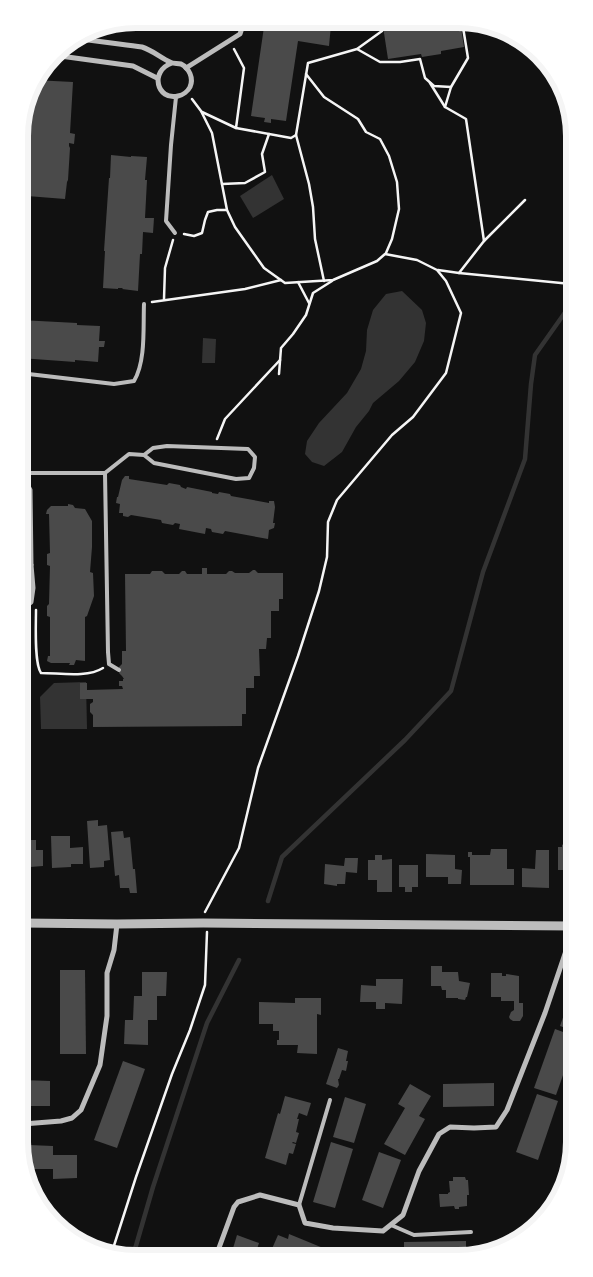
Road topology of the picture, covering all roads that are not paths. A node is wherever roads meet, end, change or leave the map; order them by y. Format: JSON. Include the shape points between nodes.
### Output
{"nodes":[{"id":1,"x":242,"y":28,"type":"edge"},
{"id":2,"x":86,"y":40,"type":"edge"},
{"id":3,"x":62,"y":56,"type":"edge"},
{"id":4,"x":172,"y":63,"type":"junction"},
{"id":5,"x":186,"y":68,"type":"junction"},
{"id":6,"x":158,"y":78,"type":"junction"},
{"id":7,"x":176,"y":97,"type":"junction"},
{"id":8,"x":175,"y":233,"type":"road end"},
{"id":9,"x":144,"y":304,"type":"road end"},
{"id":10,"x":28,"y":375,"type":"edge"},
{"id":11,"x":144,"y":455,"type":"junction"},
{"id":12,"x":28,"y":472,"type":"edge"},
{"id":13,"x":105,"y":472,"type":"junction"},
{"id":14,"x":28,"y":486,"type":"edge"},
{"id":15,"x":31,"y":565,"type":"junction"},
{"id":16,"x":28,"y":568,"type":"edge"},
{"id":17,"x":28,"y":604,"type":"edge"},
{"id":18,"x":119,"y":670,"type":"dead end"},
{"id":19,"x":28,"y":923,"type":"edge"},
{"id":20,"x":117,"y":924,"type":"junction"},
{"id":21,"x":565,"y":926,"type":"edge"},
{"id":22,"x":565,"y":953,"type":"edge"},
{"id":23,"x":330,"y":1100,"type":"dead end"},
{"id":24,"x":28,"y":1124,"type":"edge"},
{"id":25,"x":299,"y":1205,"type":"junction"},
{"id":26,"x":391,"y":1225,"type":"junction"},
{"id":27,"x":471,"y":1232,"type":"dead end"},
{"id":28,"x":218,"y":1250,"type":"edge"}],
"edges":[{"from":1,"to":5,"type":"street","via":[[240,34]]},
{"from":2,"to":4,"type":"street","via":[[144,48]]},
{"from":3,"to":6,"type":"street","via":[[133,66]]},
{"from":4,"to":5,"type":"street"},
{"from":4,"to":6,"type":"street","via":[[162,68]]},
{"from":5,"to":7,"type":"street","via":[[190,73],[190,87]]},
{"from":6,"to":7,"type":"street","via":[[162,92]]},
{"from":7,"to":8,"type":"lane","via":[[166,220]]},
{"from":9,"to":10,"type":"lane","via":[[142,362],[134,381],[114,384]]},
{"from":11,"to":11,"type":"lane","via":[[154,463],[236,479],[249,478],[255,457],[248,449],[167,446],[153,448]]},
{"from":11,"to":13,"type":"lane","via":[[129,454]]},
{"from":12,"to":13,"type":"lane"},
{"from":13,"to":18,"type":"lane","via":[[108,652],[109,664]]},
{"from":14,"to":15,"type":"street"},
{"from":15,"to":16,"type":"street"},
{"from":15,"to":17,"type":"street","via":[[33,588]]},
{"from":19,"to":20,"type":"street"},
{"from":20,"to":21,"type":"street"},
{"from":20,"to":24,"type":"street","via":[[107,973],[107,1016],[100,1065],[81,1110],[72,1118],[61,1121]]},
{"from":22,"to":26,"type":"street","via":[[507,1110],[496,1127],[450,1127],[439,1134],[419,1171],[403,1215]]},
{"from":23,"to":25,"type":"lane"},
{"from":25,"to":26,"type":"street","via":[[305,1223],[383,1231]]},
{"from":25,"to":28,"type":"street","via":[[260,1195],[238,1202]]},
{"from":26,"to":27,"type":"lane","via":[[414,1235]]}]}
